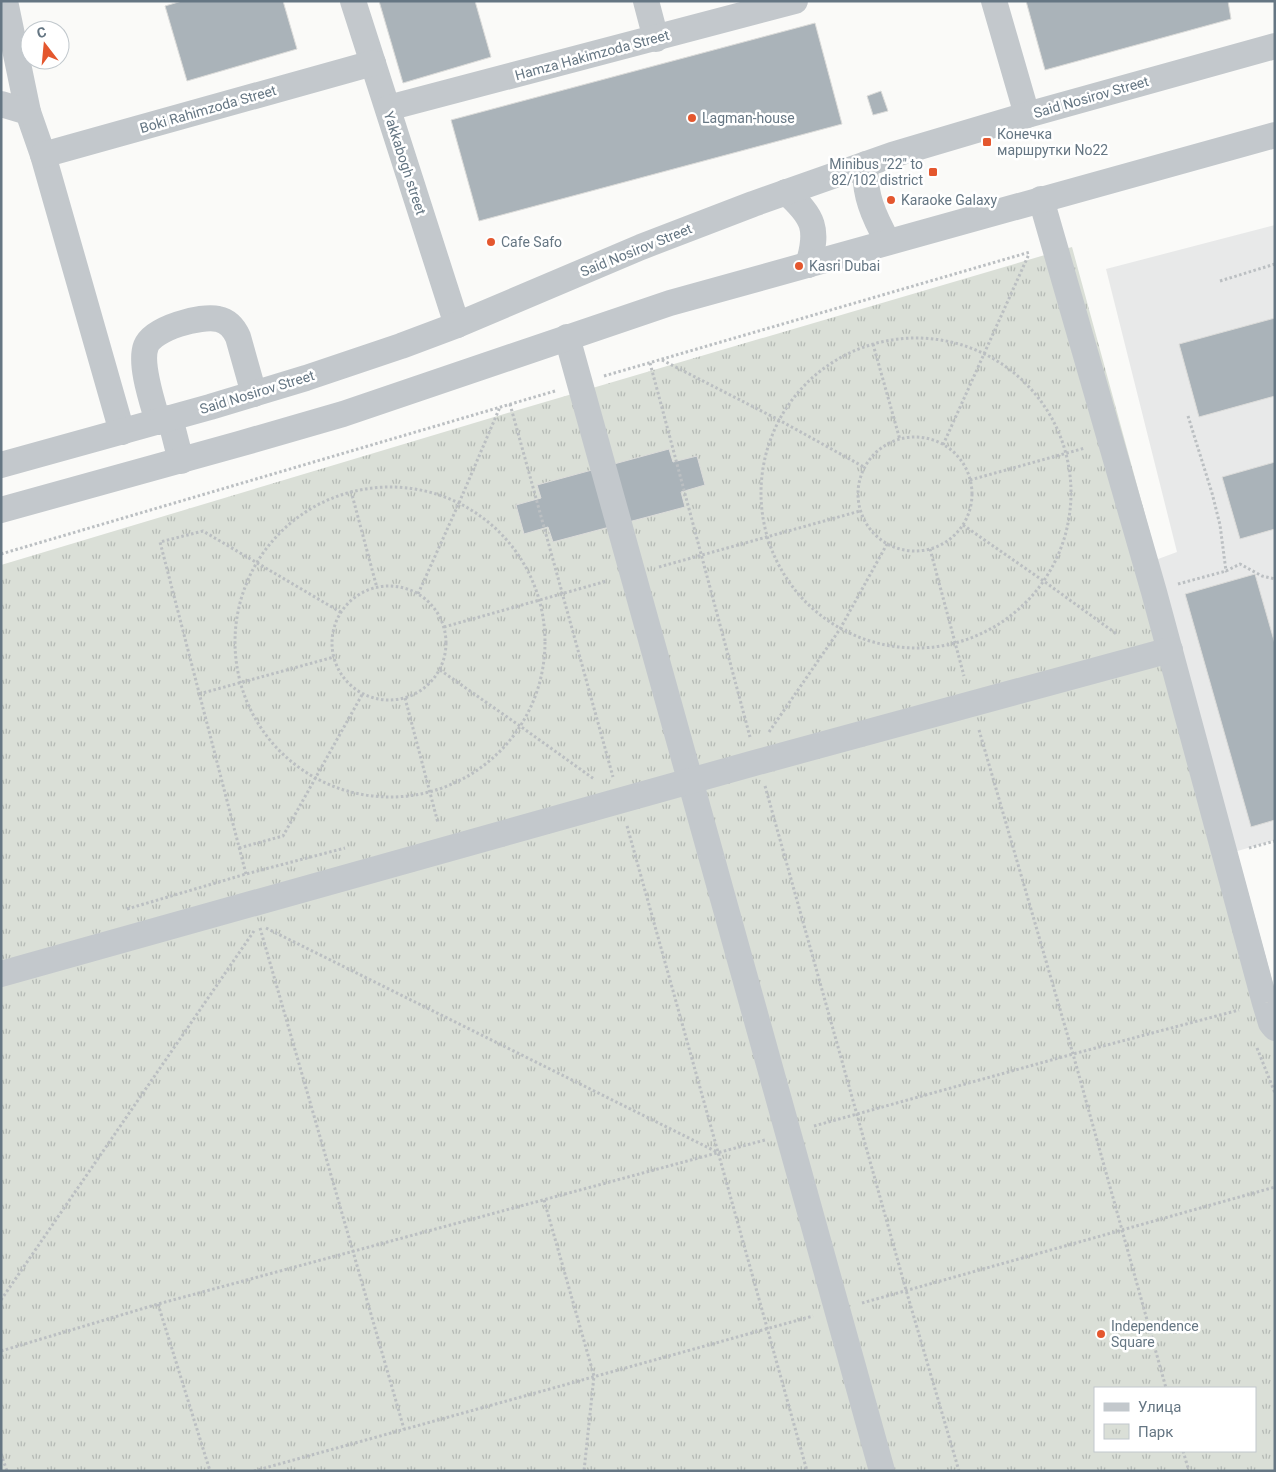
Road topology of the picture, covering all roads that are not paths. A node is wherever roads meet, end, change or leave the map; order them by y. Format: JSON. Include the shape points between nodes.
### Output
{"nodes":[{"id":1,"x":5,"y":1,"type":"edge"},
{"id":2,"x":353,"y":1,"type":"edge"},
{"id":3,"x":646,"y":1,"type":"edge"},
{"id":4,"x":795,"y":1,"type":"edge"},
{"id":5,"x":994,"y":1,"type":"edge"},
{"id":6,"x":656,"y":39,"type":"junction"},
{"id":7,"x":1275,"y":46,"type":"edge"},
{"id":8,"x":373,"y":63,"type":"junction"},
{"id":9,"x":1,"y":104,"type":"edge"},
{"id":10,"x":388,"y":108,"type":"junction"},
{"id":11,"x":28,"y":112,"type":"junction"},
{"id":12,"x":1027,"y":115,"type":"junction"},
{"id":13,"x":1275,"y":135,"type":"edge"},
{"id":14,"x":43,"y":155,"type":"junction"},
{"id":15,"x":866,"y":164,"type":"junction"},
{"id":16,"x":786,"y":192,"type":"junction"},
{"id":17,"x":1041,"y":200,"type":"junction"},
{"id":18,"x":888,"y":242,"type":"junction"},
{"id":19,"x":808,"y":265,"type":"junction"},
{"id":20,"x":457,"y":325,"type":"junction"},
{"id":21,"x":567,"y":337,"type":"junction"},
{"id":22,"x":254,"y":394,"type":"junction"},
{"id":23,"x":164,"y":420,"type":"junction"},
{"id":24,"x":122,"y":432,"type":"junction"},
{"id":25,"x":181,"y":461,"type":"junction"},
{"id":26,"x":1,"y":465,"type":"edge"},
{"id":27,"x":1,"y":510,"type":"edge"},
{"id":28,"x":1170,"y":650,"type":"junction"},
{"id":29,"x":690,"y":782,"type":"junction"},
{"id":30,"x":1,"y":974,"type":"edge"},
{"id":31,"x":1275,"y":1028,"type":"edge"},
{"id":32,"x":882,"y":1471,"type":"edge"}],
"edges":[{"from":1,"to":11,"type":"street"},
{"from":2,"to":8,"type":"street","name":"Yakkabogh street"},
{"from":3,"to":6,"type":"street"},
{"from":4,"to":6,"type":"street","name":"Hamza Hakimzoda Street"},
{"from":5,"to":12,"type":"street"},
{"from":6,"to":10,"type":"street","name":"Hamza Hakimzoda Street"},
{"from":7,"to":12,"type":"street","name":"Said Nosirov Street"},
{"from":8,"to":10,"type":"street","name":"Yakkabogh street"},
{"from":8,"to":14,"type":"street","name":"Boki Rahimzoda Street"},
{"from":9,"to":11,"type":"street"},
{"from":10,"to":20,"type":"street","name":"Yakkabogh street"},
{"from":11,"to":14,"type":"street"},
{"from":12,"to":15,"type":"street","name":"Said Nosirov Street"},
{"from":13,"to":17,"type":"street"},
{"from":14,"to":24,"type":"street"},
{"from":15,"to":16,"type":"street","name":"Said Nosirov Street"},
{"from":15,"to":18,"type":"street","via":[[871,208]]},
{"from":16,"to":19,"type":"street","via":[[806,213],[811,224],[814,234]]},
{"from":16,"to":20,"type":"street","name":"Said Nosirov Street","via":[[632,251]]},
{"from":17,"to":18,"type":"street"},
{"from":17,"to":28,"type":"street","via":[[1042,248]]},
{"from":18,"to":19,"type":"street"},
{"from":19,"to":21,"type":"street","via":[[670,303]]},
{"from":20,"to":22,"type":"street","name":"Said Nosirov Street"},
{"from":21,"to":25,"type":"street","via":[[343,414]]},
{"from":21,"to":29,"type":"street"},
{"from":22,"to":23,"type":"street","name":"Said Nosirov Street"},
{"from":22,"to":23,"type":"street","via":[[235,330],[220,319],[184,323],[158,333],[145,347],[147,380]]},
{"from":23,"to":24,"type":"street","name":"Said Nosirov Street"},
{"from":23,"to":25,"type":"street"},
{"from":24,"to":26,"type":"street","name":"Said Nosirov Street"},
{"from":25,"to":27,"type":"street"},
{"from":28,"to":29,"type":"street"},
{"from":28,"to":31,"type":"street","via":[[1265,1003]]},
{"from":29,"to":30,"type":"street"},
{"from":29,"to":32,"type":"street"}]}
